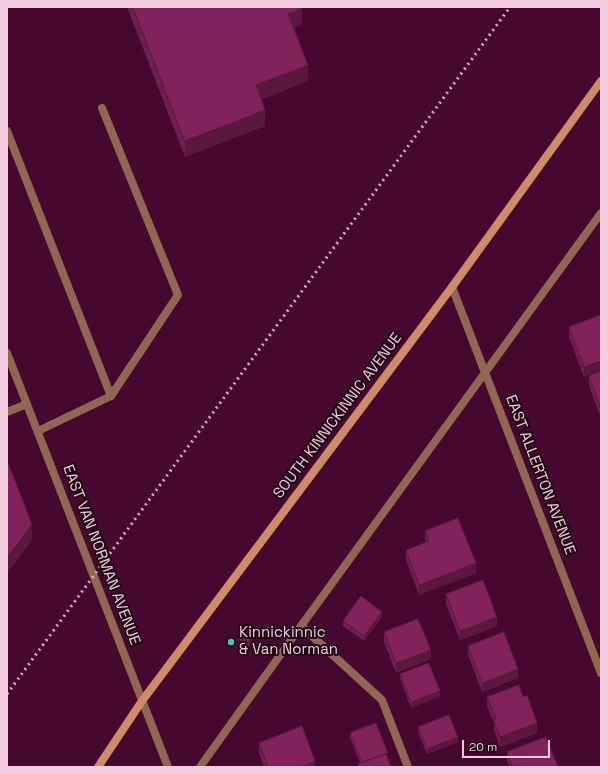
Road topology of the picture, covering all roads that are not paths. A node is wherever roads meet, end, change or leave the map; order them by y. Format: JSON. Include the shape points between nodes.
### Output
{"nodes":[{"id":1,"x":601,"y":81,"type":"edge"},
{"id":2,"x":102,"y":108,"type":"dead end"},
{"id":3,"x":7,"y":131,"type":"edge"},
{"id":4,"x":601,"y":214,"type":"edge"},
{"id":5,"x":452,"y":287,"type":"junction"},
{"id":6,"x":7,"y":353,"type":"edge"},
{"id":7,"x":486,"y":373,"type":"junction"},
{"id":8,"x":110,"y":396,"type":"junction"},
{"id":9,"x":27,"y":404,"type":"junction"},
{"id":10,"x":7,"y":412,"type":"edge"},
{"id":11,"x":38,"y":431,"type":"junction"},
{"id":12,"x":301,"y":626,"type":"junction"},
{"id":13,"x":601,"y":673,"type":"edge"},
{"id":14,"x":142,"y":701,"type":"junction"},
{"id":15,"x":98,"y":767,"type":"edge"},
{"id":16,"x":168,"y":767,"type":"edge"},
{"id":17,"x":200,"y":767,"type":"edge"},
{"id":18,"x":408,"y":767,"type":"edge"}],
"edges":[{"from":1,"to":5,"type":"street","name":"SOUTH KINNICKINNIC AVENUE"},
{"from":2,"to":8,"type":"street","via":[[178,295]]},
{"from":3,"to":8,"type":"street"},
{"from":4,"to":7,"type":"street"},
{"from":5,"to":7,"type":"street","name":"EAST ALLERTON AVENUE"},
{"from":5,"to":14,"type":"street","name":"SOUTH KINNICKINNIC AVENUE"},
{"from":6,"to":9,"type":"street","name":"EAST VAN NORMAN AVENUE"},
{"from":7,"to":12,"type":"street"},
{"from":7,"to":13,"type":"street","name":"EAST ALLERTON AVENUE"},
{"from":8,"to":11,"type":"street"},
{"from":9,"to":10,"type":"street"},
{"from":9,"to":11,"type":"street","name":"EAST VAN NORMAN AVENUE"},
{"from":11,"to":14,"type":"street","name":"EAST VAN NORMAN AVENUE"},
{"from":12,"to":17,"type":"street"},
{"from":12,"to":18,"type":"street","via":[[382,700]]},
{"from":14,"to":15,"type":"street","name":"SOUTH KINNICKINNIC AVENUE"},
{"from":14,"to":16,"type":"street","name":"EAST VAN NORMAN AVENUE"}]}
